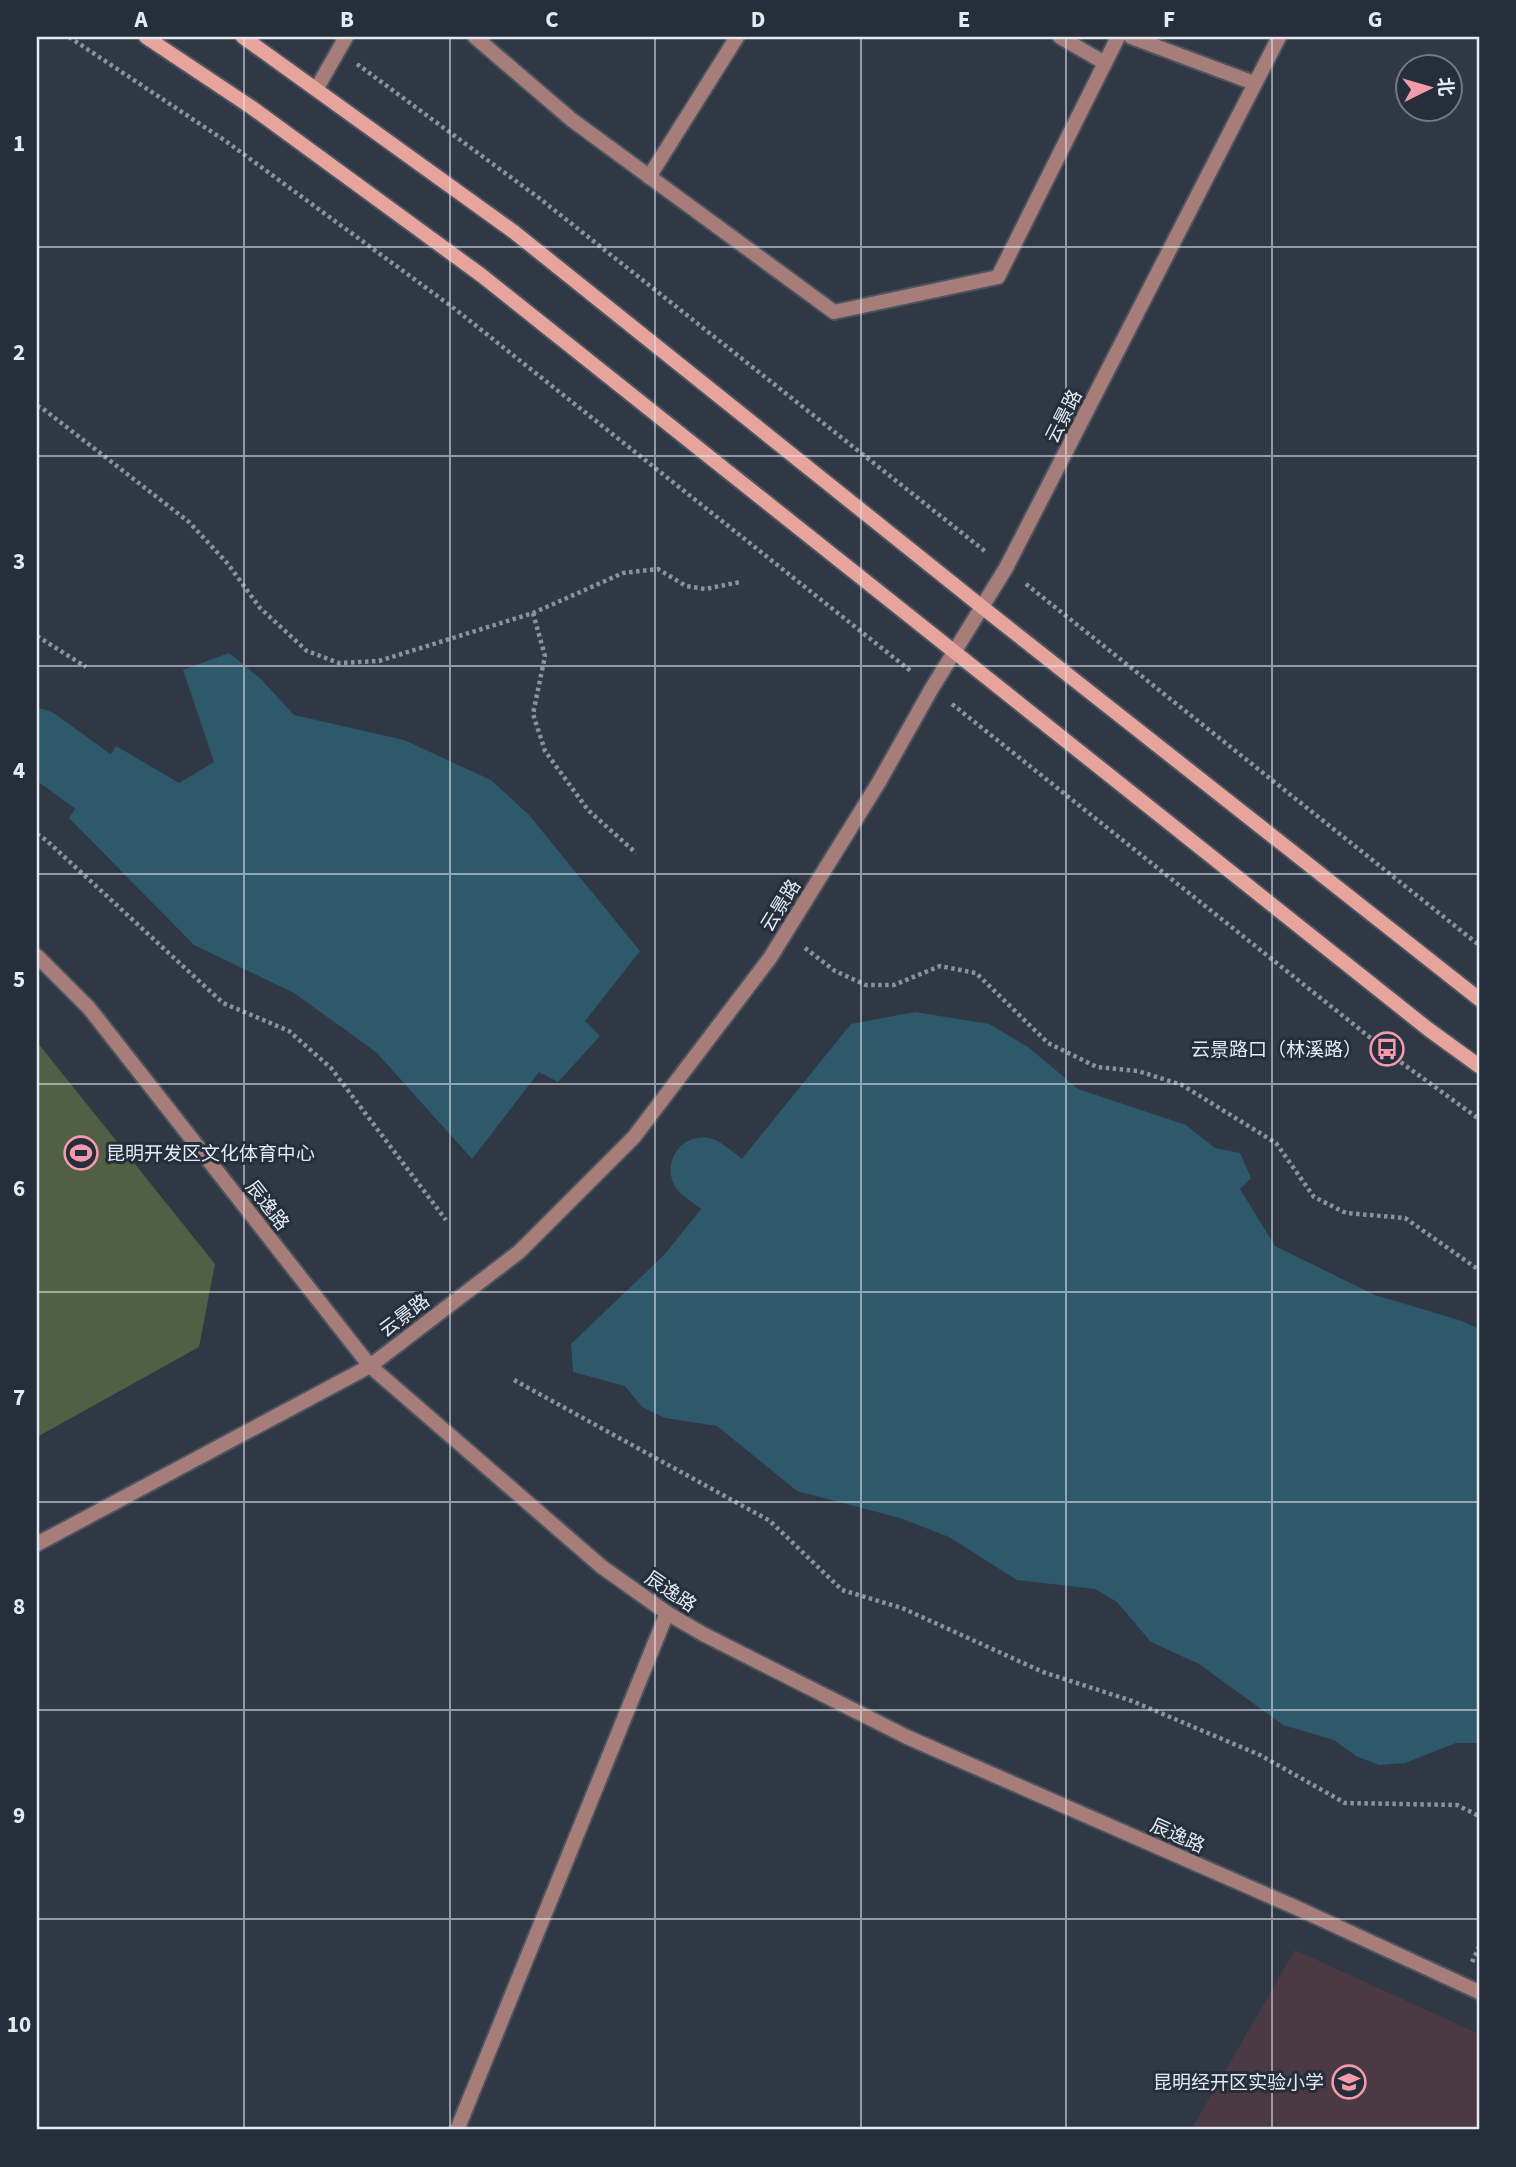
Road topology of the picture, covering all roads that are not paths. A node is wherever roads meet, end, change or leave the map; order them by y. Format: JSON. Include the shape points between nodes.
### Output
{"nodes":[{"id":1,"x":146,"y":37,"type":"edge"},
{"id":2,"x":346,"y":37,"type":"edge"},
{"id":3,"x":475,"y":37,"type":"edge"},
{"id":4,"x":737,"y":37,"type":"edge"},
{"id":5,"x":1060,"y":37,"type":"edge"},
{"id":6,"x":1118,"y":37,"type":"edge"},
{"id":7,"x":1131,"y":37,"type":"edge"},
{"id":8,"x":1279,"y":37,"type":"edge"},
{"id":9,"x":249,"y":38,"type":"edge"},
{"id":10,"x":1105,"y":63,"type":"junction"},
{"id":11,"x":1254,"y":83,"type":"junction"},
{"id":12,"x":317,"y":88,"type":"junction"},
{"id":13,"x":649,"y":177,"type":"junction"},
{"id":14,"x":982,"y":607,"type":"junction"},
{"id":15,"x":955,"y":651,"type":"junction"},
{"id":16,"x":37,"y":956,"type":"edge"},
{"id":17,"x":1479,"y":999,"type":"edge"},
{"id":18,"x":1479,"y":1066,"type":"edge"},
{"id":19,"x":370,"y":1366,"type":"junction"},
{"id":20,"x":37,"y":1544,"type":"edge"},
{"id":21,"x":667,"y":1613,"type":"junction"},
{"id":22,"x":1479,"y":1992,"type":"edge"},
{"id":23,"x":457,"y":2130,"type":"edge"}],
"edges":[{"from":1,"to":15,"type":"main road","via":[[251,107],[481,275]]},
{"from":2,"to":12,"type":"street"},
{"from":3,"to":13,"type":"street","via":[[572,120]]},
{"from":4,"to":13,"type":"street"},
{"from":5,"to":10,"type":"street"},
{"from":6,"to":10,"type":"street"},
{"from":7,"to":11,"type":"street"},
{"from":8,"to":11,"type":"street","name":"云景路"},
{"from":9,"to":12,"type":"main road"},
{"from":10,"to":13,"type":"street","via":[[998,277],[834,312]]},
{"from":11,"to":14,"type":"street","name":"云景路"},
{"from":12,"to":14,"type":"main road","via":[[514,232]]},
{"from":14,"to":15,"type":"street","name":"云景路"},
{"from":14,"to":17,"type":"main road"},
{"from":15,"to":18,"type":"main road"},
{"from":15,"to":19,"type":"street","name":"云景路","via":[[770,958],[634,1137],[519,1252]]},
{"from":16,"to":19,"type":"street","name":"辰逸路","via":[[89,1009]]},
{"from":19,"to":20,"type":"street","name":"云景路"},
{"from":19,"to":21,"type":"street","name":"辰逸路","via":[[602,1567]]},
{"from":21,"to":22,"type":"street","name":"辰逸路","via":[[907,1737]]},
{"from":21,"to":23,"type":"street"}]}
